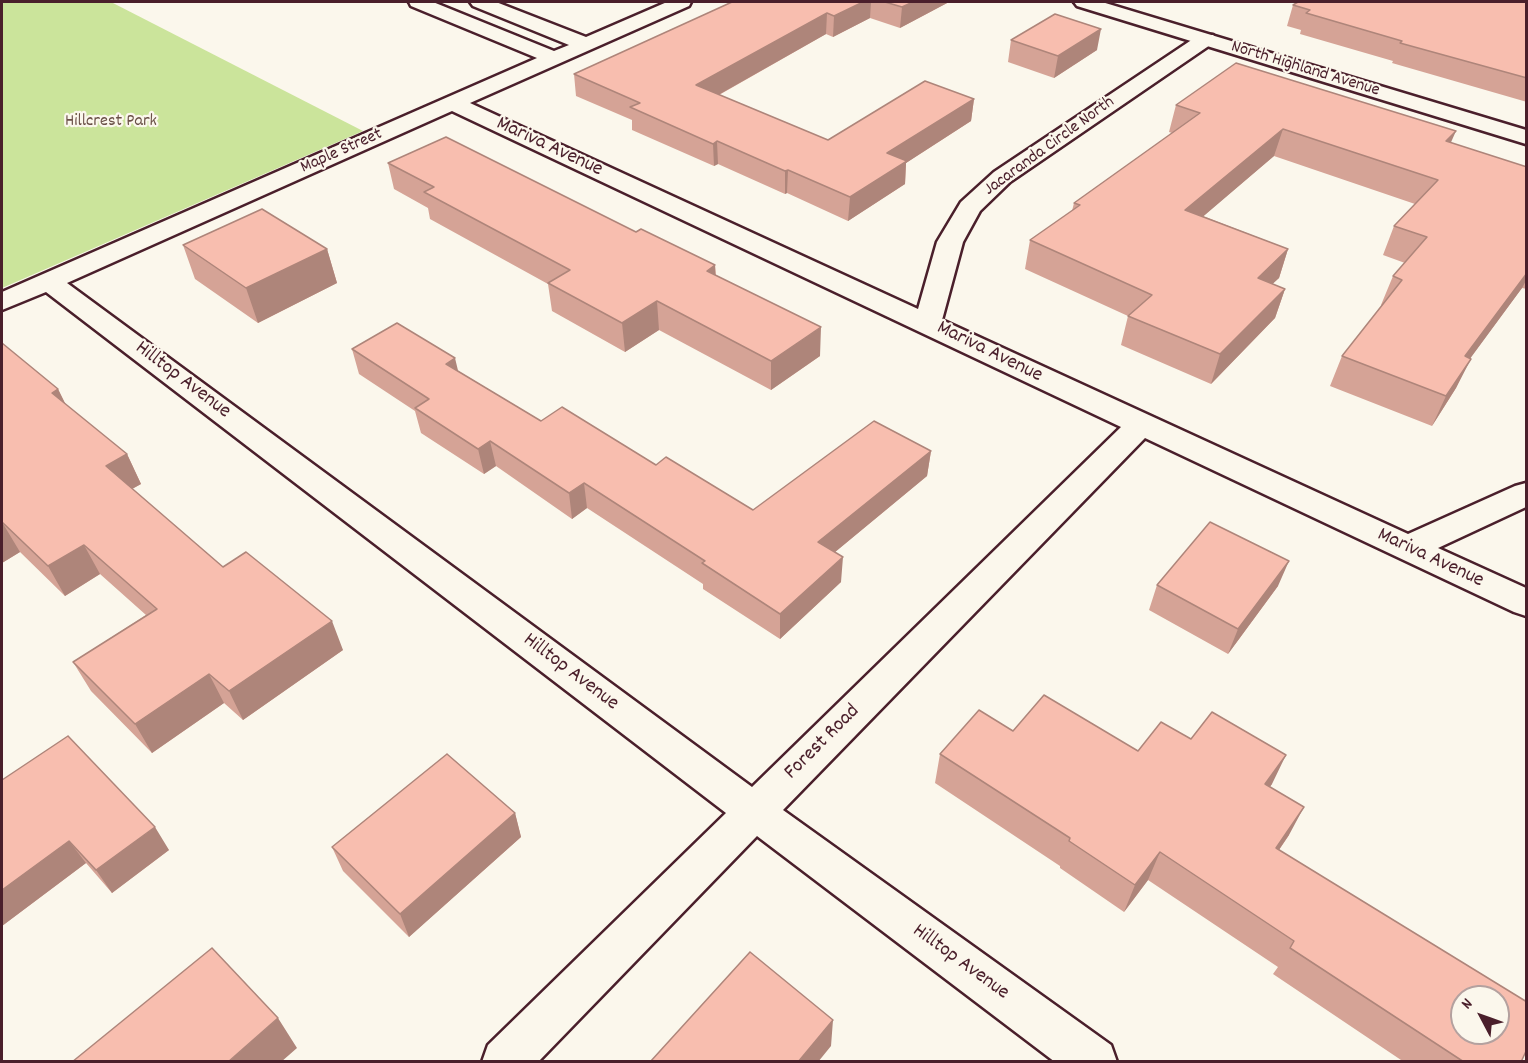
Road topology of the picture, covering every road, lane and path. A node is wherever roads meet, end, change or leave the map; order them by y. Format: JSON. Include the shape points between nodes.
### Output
{"nodes":[{"id":1,"x":418,"y":2,"type":"edge"},
{"id":2,"x":480,"y":2,"type":"edge"},
{"id":3,"x":682,"y":2,"type":"edge"},
{"id":4,"x":1084,"y":2,"type":"edge"},
{"id":5,"x":1206,"y":39,"type":"junction"},
{"id":6,"x":585,"y":44,"type":"junction"},
{"id":7,"x":554,"y":58,"type":"junction"},
{"id":8,"x":452,"y":103,"type":"junction"},
{"id":9,"x":1527,"y":137,"type":"edge"},
{"id":10,"x":49,"y":282,"type":"junction"},
{"id":11,"x":2,"y":302,"type":"edge"},
{"id":12,"x":927,"y":324,"type":"junction"},
{"id":13,"x":1140,"y":425,"type":"junction"},
{"id":14,"x":1527,"y":494,"type":"edge"},
{"id":15,"x":1408,"y":548,"type":"junction"},
{"id":16,"x":1527,"y":603,"type":"edge"},
{"id":17,"x":754,"y":811,"type":"junction"},
{"id":18,"x":506,"y":1062,"type":"edge"},
{"id":19,"x":1094,"y":1062,"type":"edge"}],
"edges":[{"from":1,"to":7,"type":"street"},
{"from":2,"to":6,"type":"street"},
{"from":3,"to":6,"type":"street","name":"Maple Street"},
{"from":4,"to":5,"type":"street","name":"North Highland Avenue"},
{"from":5,"to":9,"type":"street","name":"North Highland Avenue"},
{"from":5,"to":12,"type":"street","name":"Jacaranda Circle North","via":[[1002,177],[970,207],[950,242]]},
{"from":6,"to":7,"type":"street","name":"Maple Street"},
{"from":7,"to":8,"type":"street","name":"Maple Street"},
{"from":8,"to":10,"type":"street","name":"Maple Street"},
{"from":8,"to":12,"type":"street","name":"Mariva Avenue"},
{"from":10,"to":11,"type":"street","name":"Maple Street"},
{"from":10,"to":17,"type":"street","name":"Hilltop Avenue"},
{"from":12,"to":13,"type":"street","name":"Mariva Avenue"},
{"from":13,"to":15,"type":"street","name":"Mariva Avenue"},
{"from":13,"to":17,"type":"street","name":"Forest Road"},
{"from":14,"to":15,"type":"street"},
{"from":15,"to":16,"type":"street","name":"Mariva Avenue"},
{"from":17,"to":18,"type":"street","name":"Forest Road"},
{"from":17,"to":19,"type":"street","name":"Hilltop Avenue"}]}
